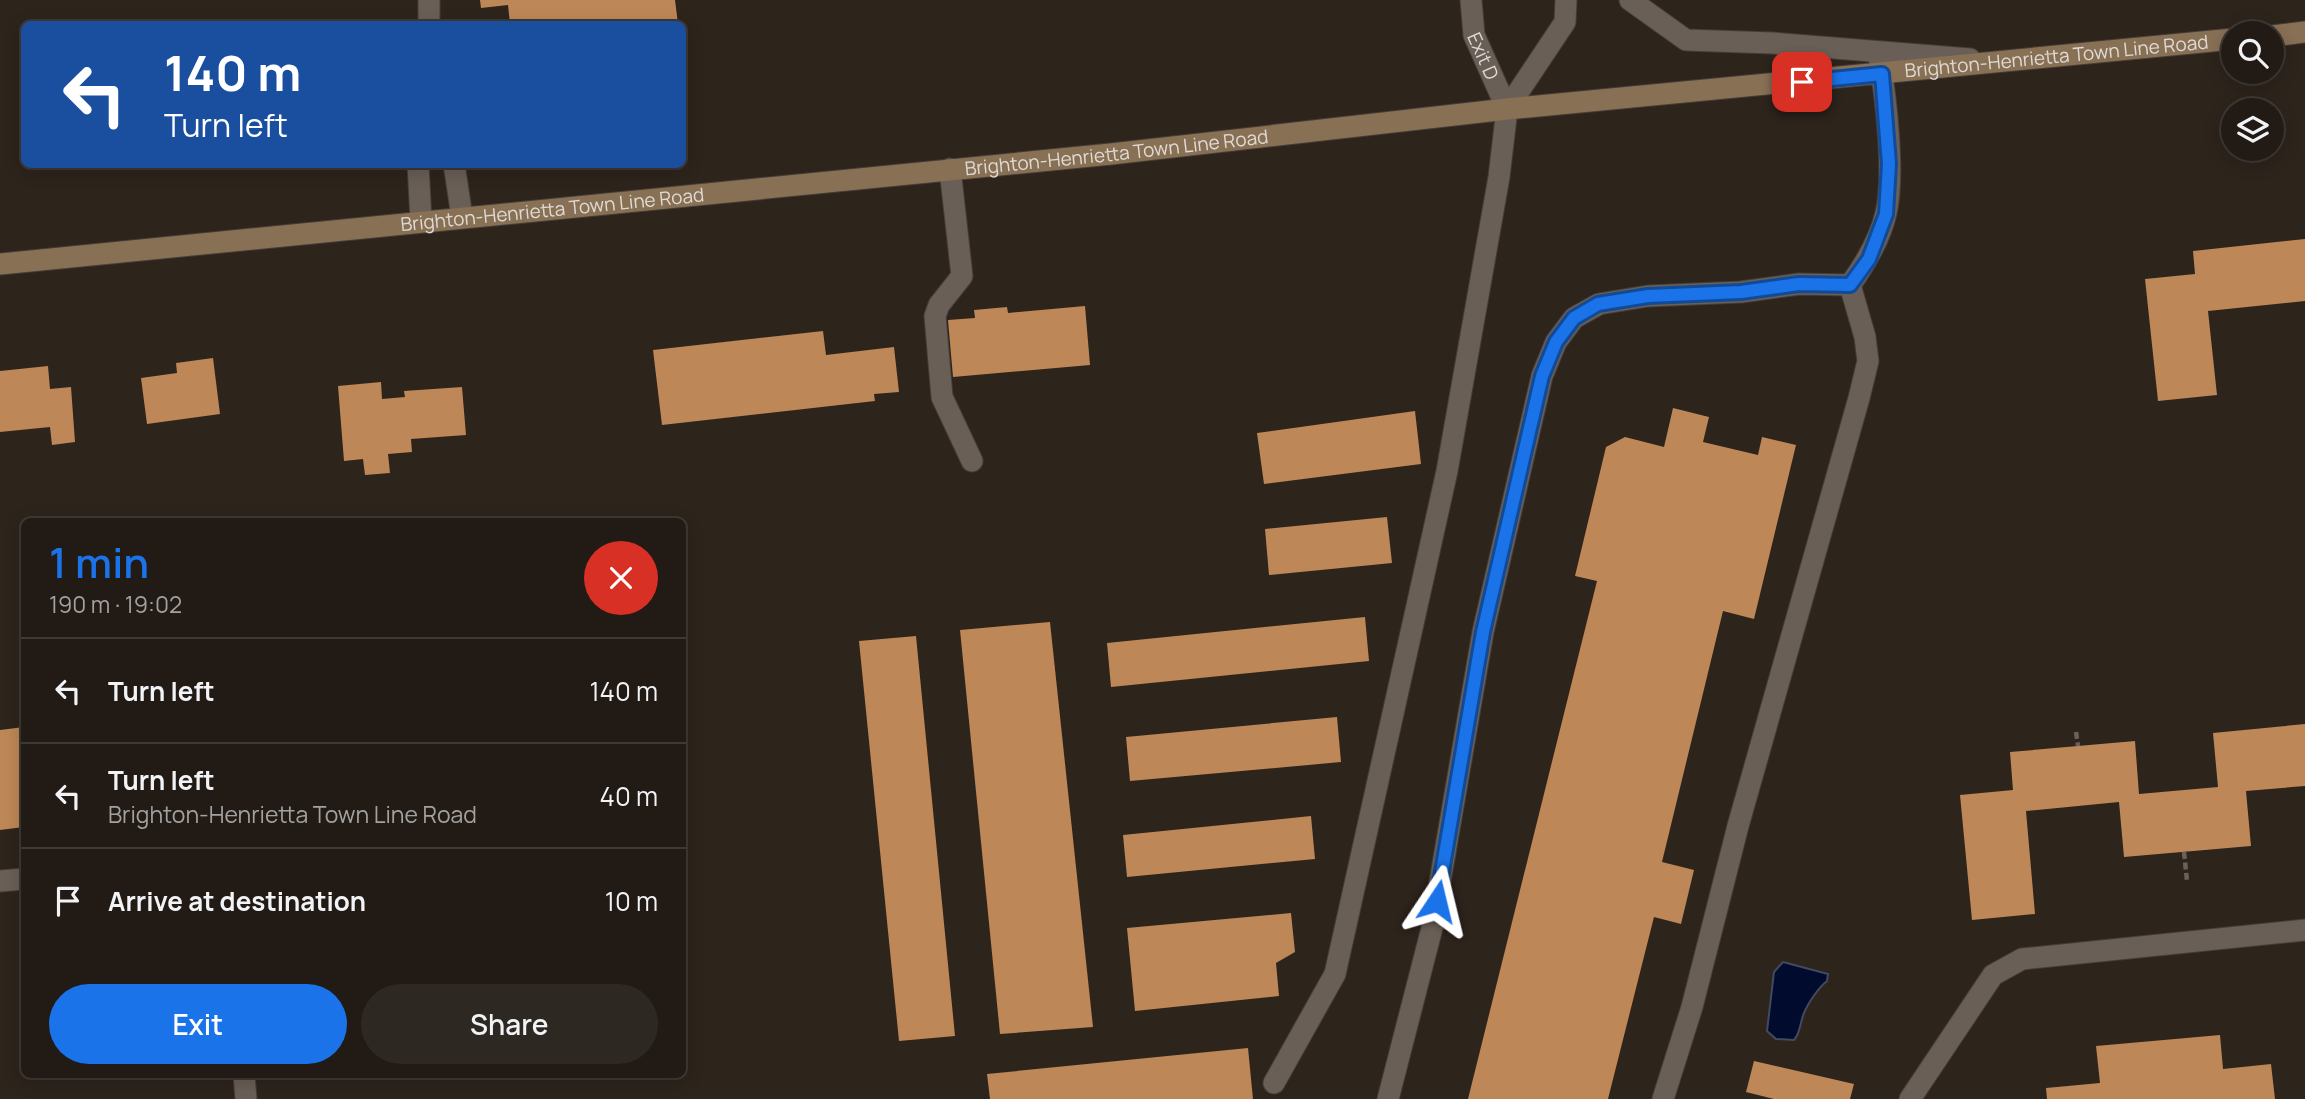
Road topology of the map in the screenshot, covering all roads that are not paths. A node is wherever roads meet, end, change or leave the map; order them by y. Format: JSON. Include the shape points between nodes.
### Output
{"nodes":[{"id":1,"x":429,"y":0,"type":"edge"},
{"id":2,"x":1471,"y":0,"type":"edge"},
{"id":3,"x":1566,"y":0,"type":"edge"},
{"id":4,"x":1630,"y":0,"type":"edge"},
{"id":5,"x":429,"y":21,"type":"edge"},
{"id":6,"x":2305,"y":32,"type":"edge"},
{"id":7,"x":2284,"y":35,"type":"edge"},
{"id":8,"x":2221,"y":41,"type":"edge"},
{"id":9,"x":1878,"y":51,"type":"junction"},
{"id":10,"x":2014,"y":62,"type":"junction"},
{"id":11,"x":1882,"y":74,"type":"junction"},
{"id":12,"x":1507,"y":109,"type":"junction"},
{"id":13,"x":418,"y":168,"type":"edge"},
{"id":14,"x":455,"y":168,"type":"edge"},
{"id":15,"x":950,"y":169,"type":"junction"},
{"id":16,"x":462,"y":217,"type":"junction"},
{"id":17,"x":421,"y":221,"type":"junction"},
{"id":18,"x":0,"y":264,"type":"edge"},
{"id":19,"x":1850,"y":285,"type":"junction"},
{"id":20,"x":972,"y":461,"type":"dead end"},
{"id":21,"x":21,"y":879,"type":"edge"},
{"id":22,"x":0,"y":881,"type":"edge"},
{"id":23,"x":2305,"y":930,"type":"edge"},
{"id":24,"x":244,"y":1078,"type":"edge"},
{"id":25,"x":1274,"y":1083,"type":"dead end"},
{"id":26,"x":246,"y":1099,"type":"edge"},
{"id":27,"x":1388,"y":1099,"type":"edge"},
{"id":28,"x":1663,"y":1099,"type":"edge"},
{"id":29,"x":1910,"y":1099,"type":"edge"}],
"edges":[{"from":1,"to":5,"type":"lane"},
{"from":2,"to":12,"type":"lane","name":"Exit D","via":[[1474,35]]},
{"from":3,"to":12,"type":"lane","via":[[1565,22]]},
{"from":4,"to":9,"type":"lane","via":[[1686,40]]},
{"from":6,"to":7,"type":"street"},
{"from":8,"to":10,"type":"street","name":"Brighton-Henrietta Town Line Road"},
{"from":9,"to":10,"type":"lane"},
{"from":9,"to":11,"type":"lane"},
{"from":10,"to":11,"type":"street","name":"Brighton-Henrietta Town Line Road"},
{"from":11,"to":12,"type":"street","name":"Brighton-Henrietta Town Line Road"},
{"from":11,"to":19,"type":"lane","via":[[1889,164],[1886,214],[1869,259]]},
{"from":12,"to":15,"type":"street","name":"Brighton-Henrietta Town Line Road"},
{"from":12,"to":25,"type":"lane","via":[[1447,471],[1335,974]]},
{"from":13,"to":17,"type":"lane"},
{"from":14,"to":16,"type":"lane"},
{"from":15,"to":16,"type":"street","name":"Brighton-Henrietta Town Line Road"},
{"from":15,"to":20,"type":"lane","via":[[962,276],[935,316],[942,397]]},
{"from":16,"to":17,"type":"street","name":"Brighton-Henrietta Town Line Road"},
{"from":17,"to":18,"type":"street","name":"Brighton-Henrietta Town Line Road"},
{"from":19,"to":27,"type":"lane","via":[[1799,284],[1598,304],[1574,318],[1556,342],[1542,376],[1483,632],[1432,928]]},
{"from":19,"to":28,"type":"lane","via":[[1868,360],[1860,398]]},
{"from":21,"to":22,"type":"lane"},
{"from":23,"to":29,"type":"lane","via":[[2022,959],[1993,975]]},
{"from":24,"to":26,"type":"lane"}]}
